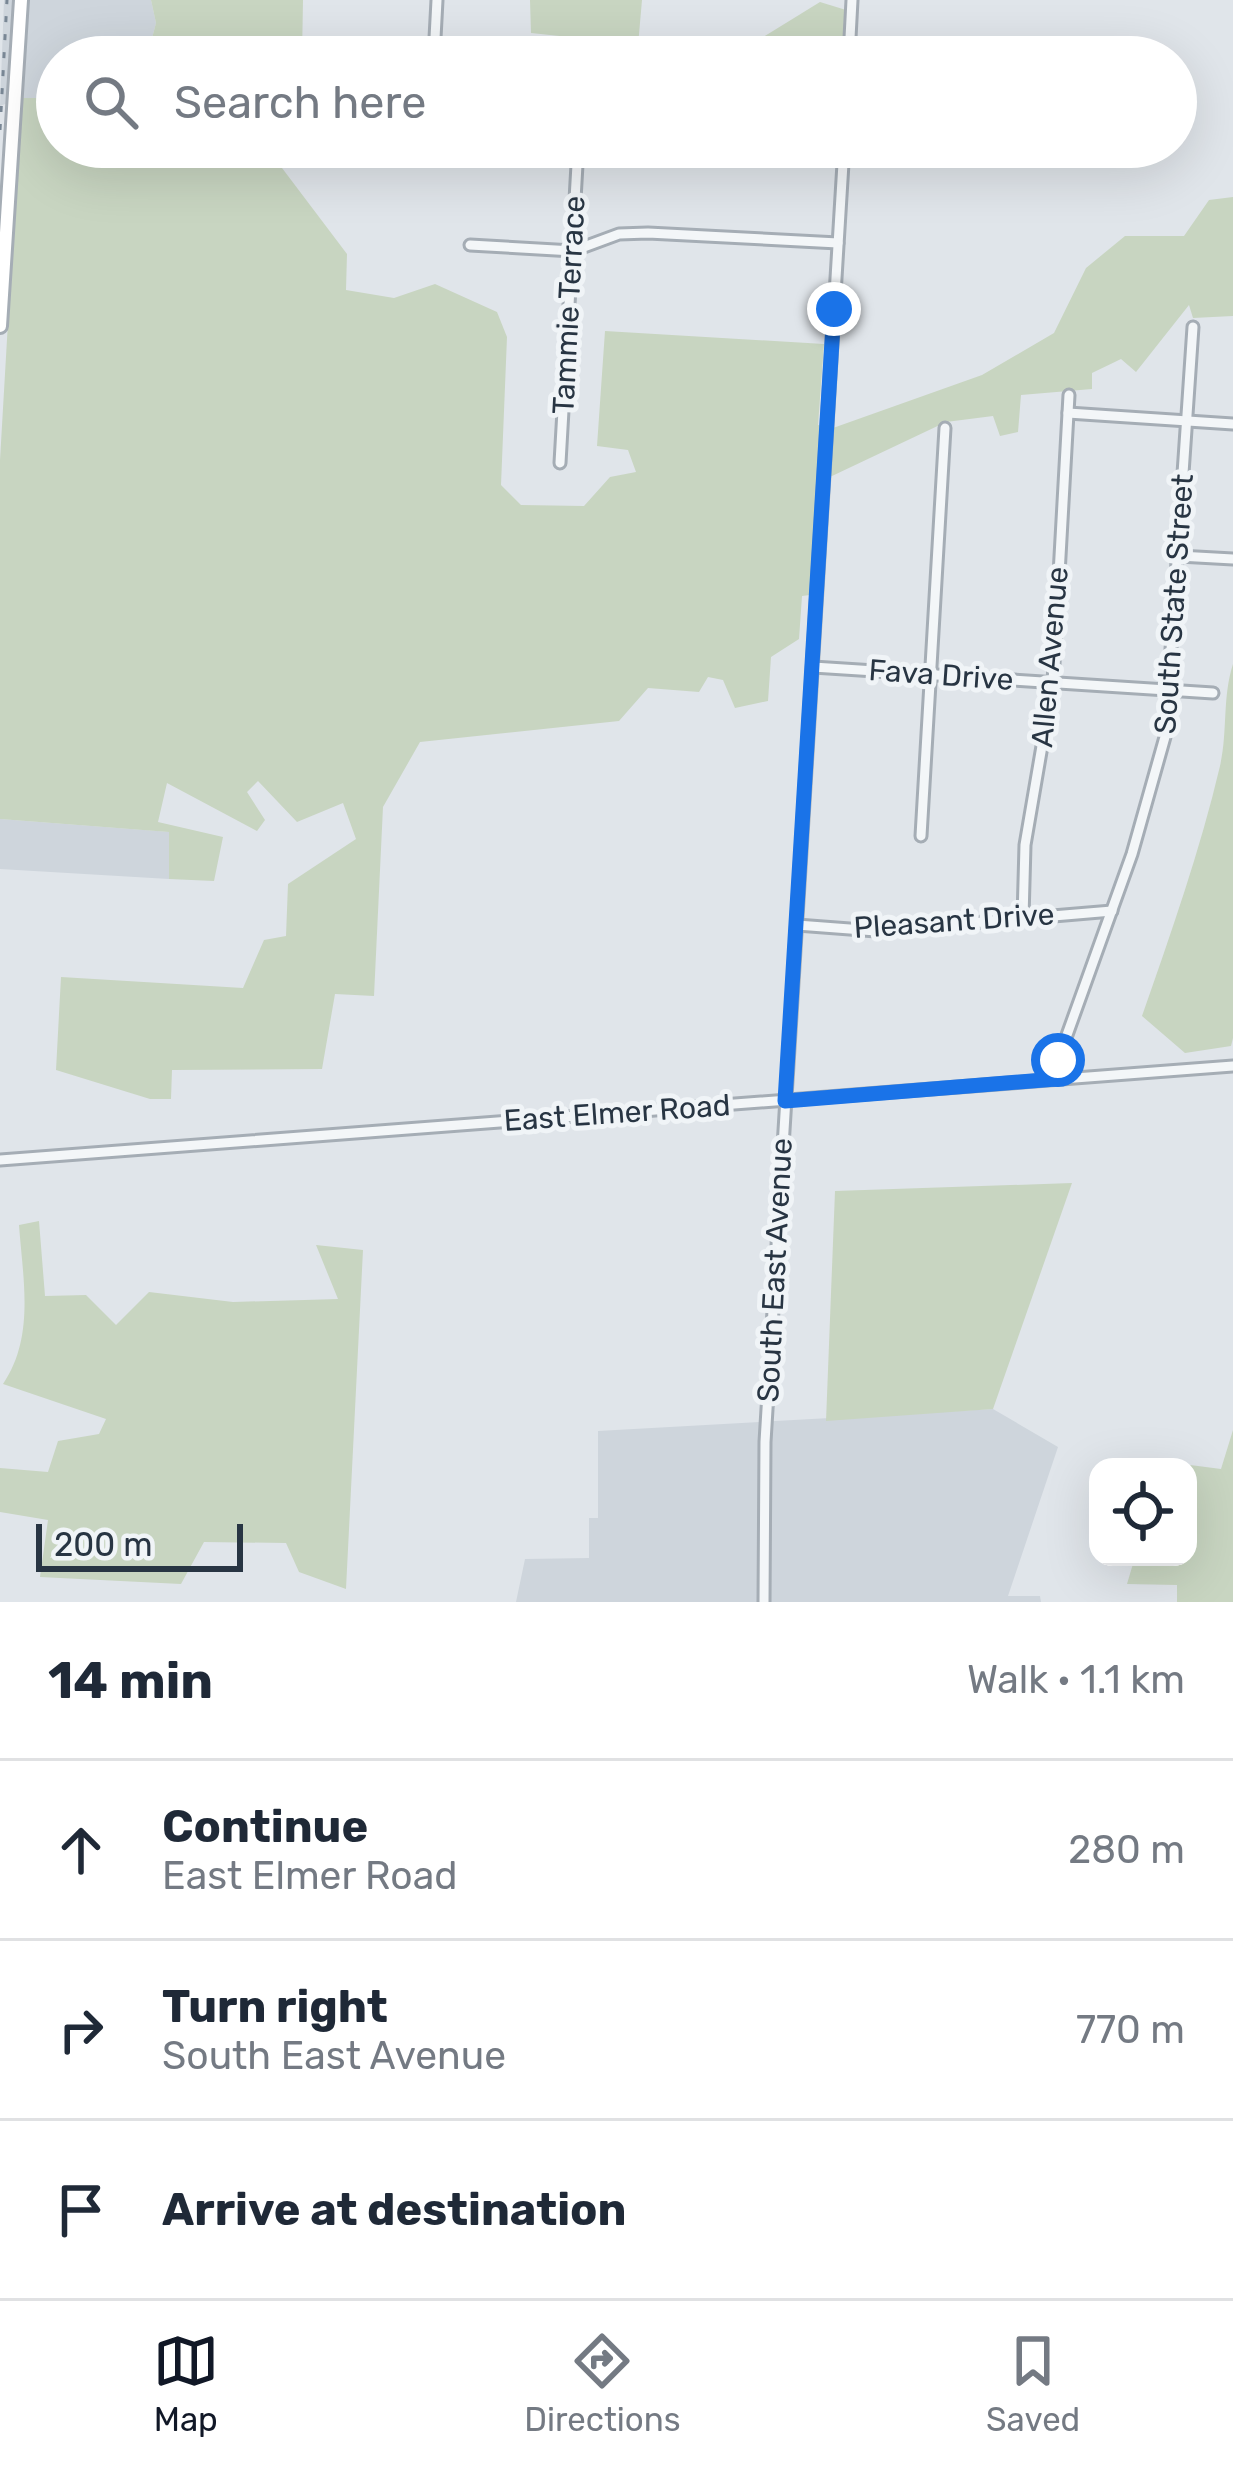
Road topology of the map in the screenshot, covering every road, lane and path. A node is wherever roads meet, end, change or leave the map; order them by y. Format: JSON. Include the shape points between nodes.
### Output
{"nodes":[{"id":1,"x":21,"y":0,"type":"edge"},
{"id":2,"x":437,"y":0,"type":"edge"},
{"id":3,"x":852,"y":0,"type":"edge"},
{"id":4,"x":435,"y":36,"type":"edge"},
{"id":5,"x":850,"y":36,"type":"edge"},
{"id":6,"x":577,"y":168,"type":"edge"},
{"id":7,"x":842,"y":168,"type":"edge"},
{"id":8,"x":838,"y":243,"type":"junction"},
{"id":9,"x":470,"y":245,"type":"dead end"},
{"id":10,"x":573,"y":251,"type":"junction"},
{"id":11,"x":0,"y":326,"type":"edge"},
{"id":12,"x":1193,"y":327,"type":"dead end"},
{"id":13,"x":1069,"y":395,"type":"dead end"},
{"id":14,"x":1068,"y":413,"type":"junction"},
{"id":15,"x":1187,"y":421,"type":"junction"},
{"id":16,"x":1233,"y":424,"type":"edge"},
{"id":17,"x":945,"y":428,"type":"dead end"},
{"id":18,"x":560,"y":463,"type":"dead end"},
{"id":19,"x":1179,"y":556,"type":"junction"},
{"id":20,"x":1233,"y":559,"type":"edge"},
{"id":21,"x":813,"y":667,"type":"junction"},
{"id":22,"x":932,"y":674,"type":"junction"},
{"id":23,"x":1053,"y":682,"type":"junction"},
{"id":24,"x":1171,"y":690,"type":"junction"},
{"id":25,"x":1213,"y":692,"type":"dead end"},
{"id":26,"x":921,"y":836,"type":"dead end"},
{"id":27,"x":1112,"y":911,"type":"junction"},
{"id":28,"x":1023,"y":918,"type":"junction"},
{"id":29,"x":797,"y":925,"type":"junction"},
{"id":30,"x":1233,"y":1066,"type":"edge"},
{"id":31,"x":1056,"y":1079,"type":"junction"},
{"id":32,"x":785,"y":1101,"type":"junction"},
{"id":33,"x":0,"y":1160,"type":"edge"},
{"id":34,"x":764,"y":1602,"type":"edge"}],
"edges":[{"from":1,"to":11,"type":"main road"},
{"from":2,"to":4,"type":"street"},
{"from":3,"to":5,"type":"street"},
{"from":6,"to":10,"type":"street","name":"Tammie Terrace"},
{"from":7,"to":8,"type":"street","name":"South East Avenue"},
{"from":8,"to":10,"type":"street","via":[[619,234]]},
{"from":8,"to":21,"type":"street","name":"South East Avenue"},
{"from":9,"to":10,"type":"street"},
{"from":10,"to":18,"type":"street","name":"Tammie Terrace"},
{"from":12,"to":15,"type":"street","name":"South State Street"},
{"from":13,"to":14,"type":"street","name":"Allen Avenue"},
{"from":14,"to":15,"type":"street"},
{"from":14,"to":23,"type":"street","name":"Allen Avenue"},
{"from":15,"to":16,"type":"street"},
{"from":15,"to":19,"type":"street","name":"South State Street"},
{"from":17,"to":22,"type":"street"},
{"from":19,"to":20,"type":"street"},
{"from":19,"to":24,"type":"street","name":"South State Street"},
{"from":21,"to":22,"type":"street","name":"Fava Drive"},
{"from":21,"to":29,"type":"street","name":"South East Avenue"},
{"from":22,"to":23,"type":"street","name":"Fava Drive"},
{"from":22,"to":26,"type":"street"},
{"from":23,"to":24,"type":"street","name":"Fava Drive"},
{"from":23,"to":28,"type":"street","name":"Allen Avenue","via":[[1025,844]]},
{"from":24,"to":25,"type":"street","name":"Fava Drive"},
{"from":24,"to":27,"type":"street","name":"South State Street","via":[[1157,772]]},
{"from":27,"to":28,"type":"street","name":"Pleasant Drive"},
{"from":27,"to":31,"type":"street","name":"South State Street"},
{"from":28,"to":29,"type":"street","name":"Pleasant Drive","via":[[876,931]]},
{"from":29,"to":32,"type":"street","name":"South East Avenue"},
{"from":30,"to":31,"type":"street","name":"East Elmer Road"},
{"from":31,"to":32,"type":"street","name":"East Elmer Road"},
{"from":32,"to":33,"type":"street","name":"East Elmer Road"},
{"from":32,"to":34,"type":"street","name":"South East Avenue"}]}
